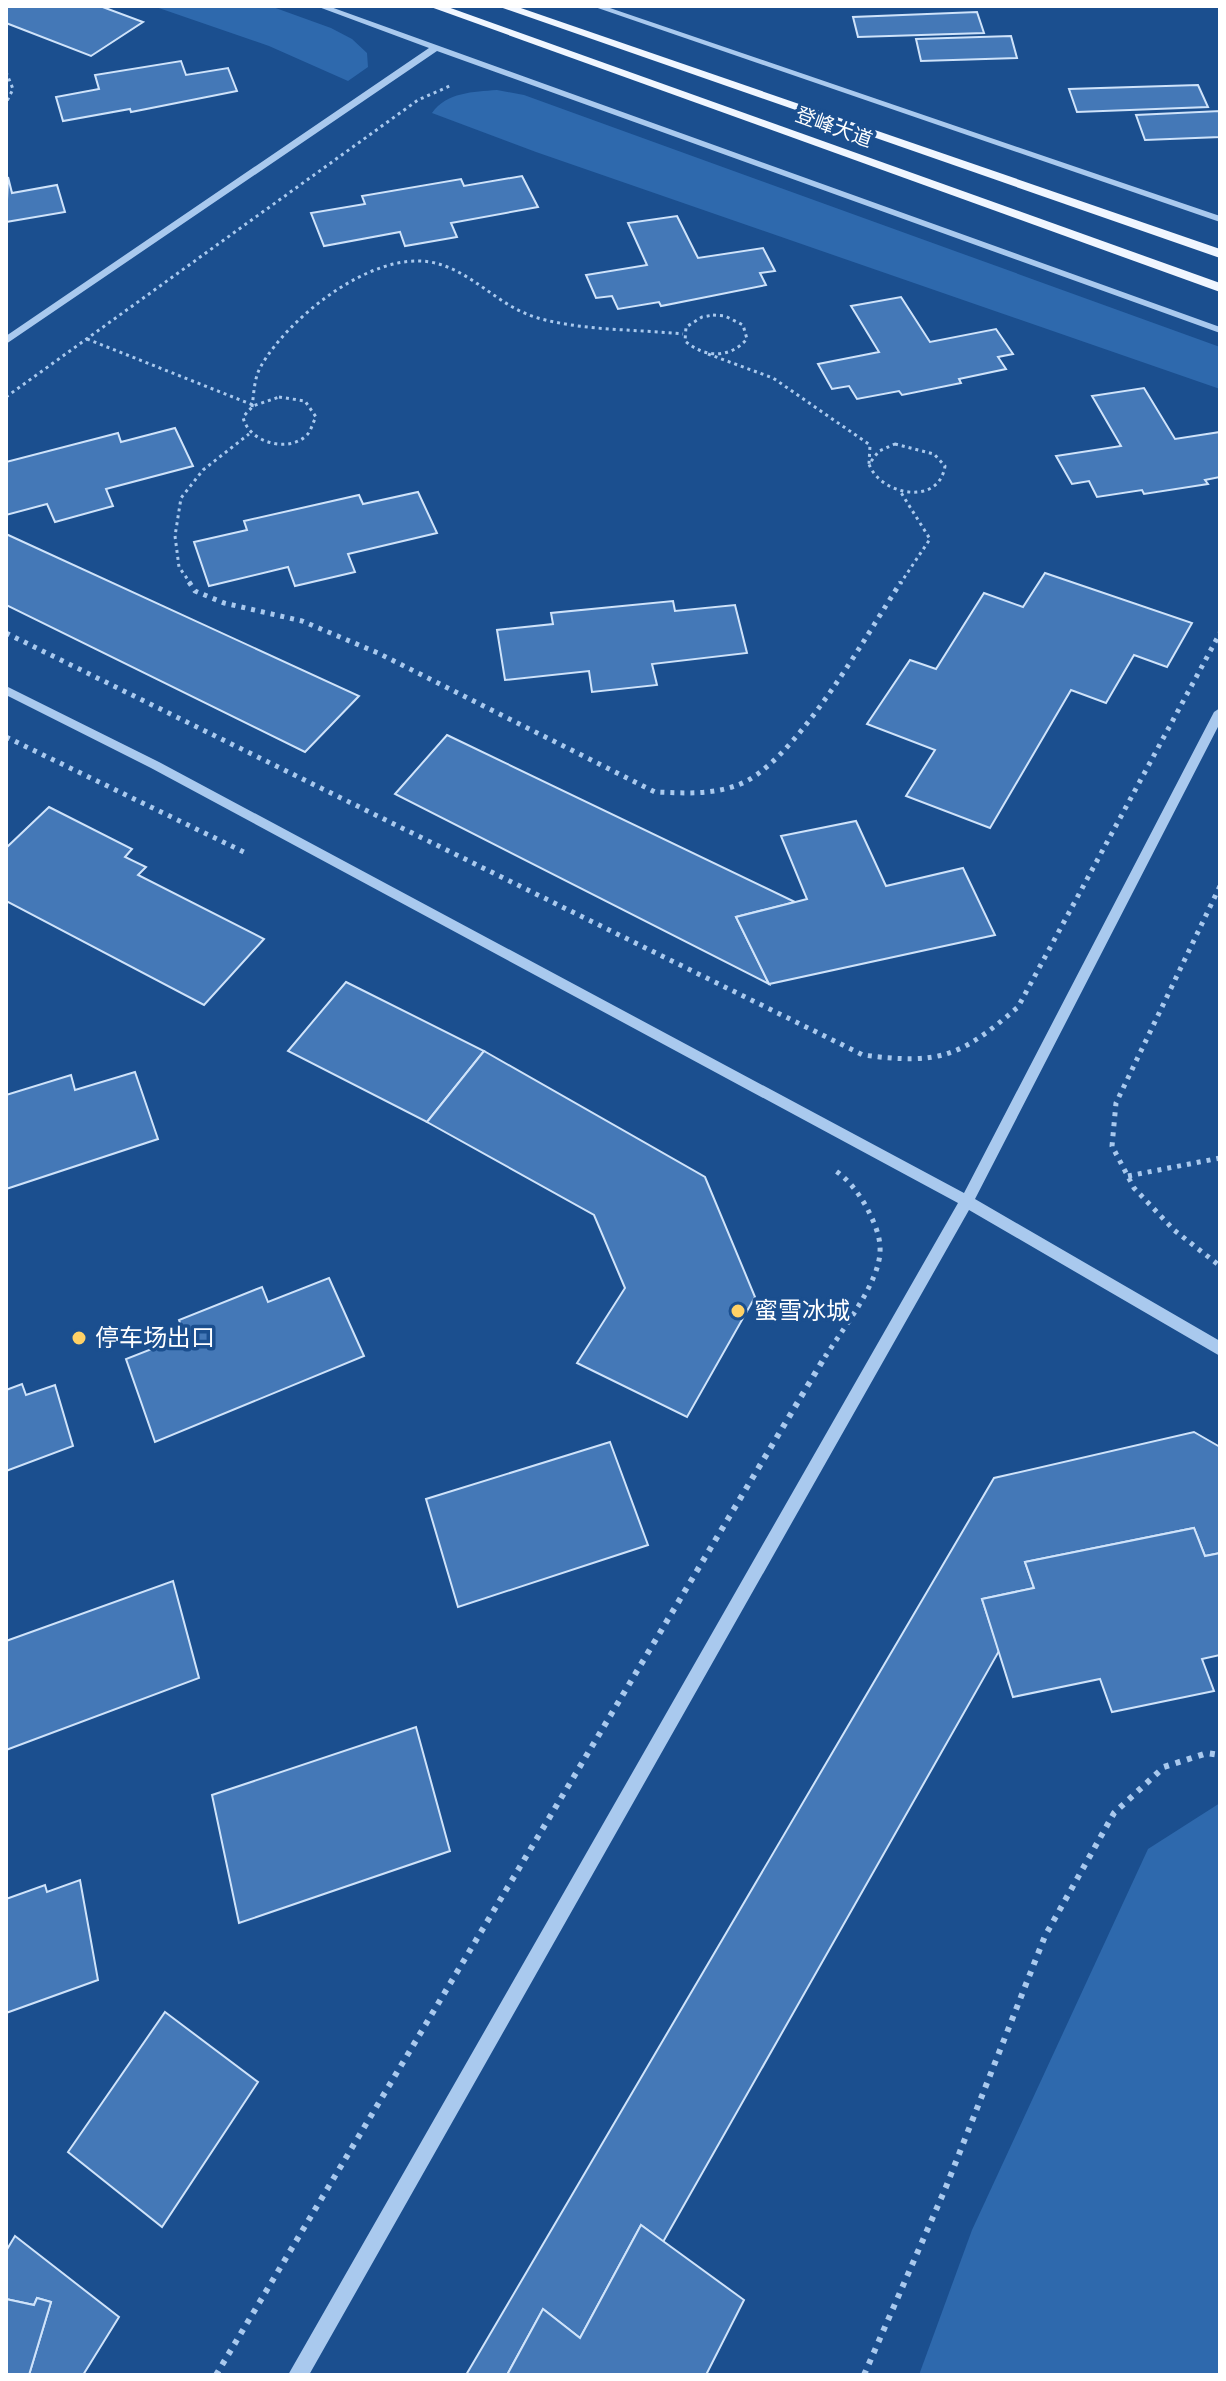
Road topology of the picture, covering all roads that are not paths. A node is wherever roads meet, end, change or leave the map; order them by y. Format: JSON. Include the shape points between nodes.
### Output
{"nodes":[{"id":1,"x":320,"y":6,"type":"edge"},
{"id":2,"x":434,"y":6,"type":"edge"},
{"id":3,"x":503,"y":6,"type":"edge"},
{"id":4,"x":596,"y":6,"type":"edge"},
{"id":5,"x":434,"y":49,"type":"junction"},
{"id":6,"x":1220,"y":219,"type":"edge"},
{"id":7,"x":1220,"y":254,"type":"edge"},
{"id":8,"x":1220,"y":288,"type":"edge"},
{"id":9,"x":1220,"y":330,"type":"edge"},
{"id":10,"x":6,"y":341,"type":"edge"},
{"id":11,"x":6,"y":690,"type":"edge"},
{"id":12,"x":1220,"y":712,"type":"edge"},
{"id":13,"x":967,"y":1201,"type":"junction"},
{"id":14,"x":1220,"y":1349,"type":"edge"},
{"id":15,"x":298,"y":2375,"type":"edge"}],
"edges":[{"from":1,"to":5,"type":"street"},
{"from":2,"to":8,"type":"main road","name":"登峰大道"},
{"from":3,"to":7,"type":"main road","name":"登峰大道"},
{"from":4,"to":6,"type":"street"},
{"from":5,"to":9,"type":"street"},
{"from":5,"to":10,"type":"street"},
{"from":11,"to":13,"type":"street"},
{"from":12,"to":13,"type":"street"},
{"from":13,"to":14,"type":"street"},
{"from":13,"to":15,"type":"street"}]}
